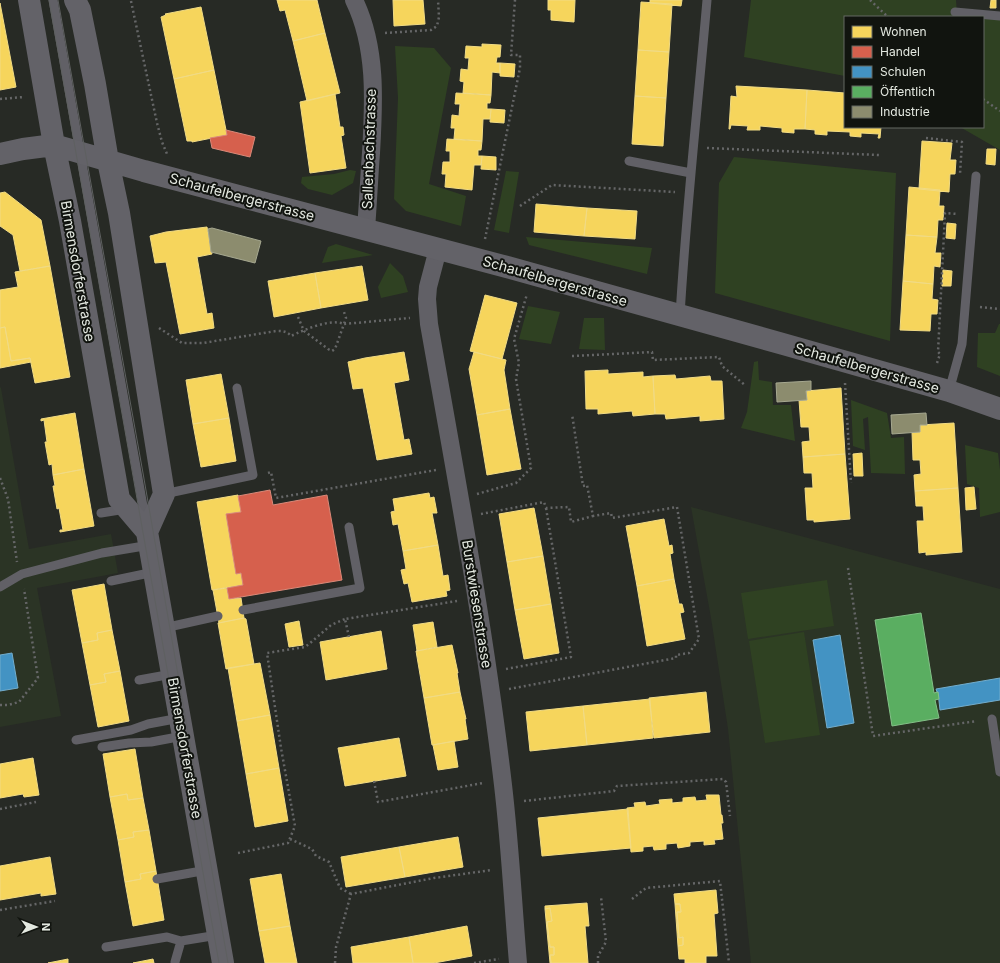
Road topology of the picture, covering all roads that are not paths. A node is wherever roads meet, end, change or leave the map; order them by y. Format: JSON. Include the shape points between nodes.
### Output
{"nodes":[{"id":1,"x":29,"y":0,"type":"edge"},
{"id":2,"x":53,"y":0,"type":"edge"},
{"id":3,"x":75,"y":0,"type":"edge"},
{"id":4,"x":354,"y":0,"type":"edge"},
{"id":5,"x":707,"y":0,"type":"edge"},
{"id":6,"x":955,"y":12,"type":"dead end"},
{"id":7,"x":1000,"y":16,"type":"edge"},
{"id":8,"x":54,"y":145,"type":"junction"},
{"id":9,"x":80,"y":153,"type":"junction"},
{"id":10,"x":0,"y":154,"type":"edge"},
{"id":11,"x":108,"y":161,"type":"junction"},
{"id":12,"x":629,"y":161,"type":"dead end"},
{"id":13,"x":691,"y":173,"type":"junction"},
{"id":14,"x":976,"y":176,"type":"dead end"},
{"id":15,"x":366,"y":229,"type":"junction"},
{"id":16,"x":438,"y":249,"type":"junction"},
{"id":17,"x":680,"y":316,"type":"junction"},
{"id":18,"x":237,"y":388,"type":"dead end"},
{"id":19,"x":949,"y":391,"type":"junction"},
{"id":20,"x":1000,"y":409,"type":"edge"},
{"id":21,"x":164,"y":494,"type":"junction"},
{"id":22,"x":127,"y":508,"type":"junction"},
{"id":23,"x":101,"y":513,"type":"dead end"},
{"id":24,"x":349,"y":527,"type":"dead end"},
{"id":25,"x":148,"y":538,"type":"junction"},
{"id":26,"x":154,"y":572,"type":"junction"},
{"id":27,"x":111,"y":581,"type":"dead end"},
{"id":28,"x":0,"y":586,"type":"edge"},
{"id":29,"x":243,"y":610,"type":"dead end"},
{"id":30,"x":218,"y":616,"type":"dead end"},
{"id":31,"x":164,"y":628,"type":"junction"},
{"id":32,"x":172,"y":674,"type":"junction"},
{"id":33,"x":139,"y":680,"type":"dead end"},
{"id":34,"x":992,"y":719,"type":"road end"},
{"id":35,"x":182,"y":727,"type":"junction"},
{"id":36,"x":76,"y":740,"type":"dead end"},
{"id":37,"x":102,"y":747,"type":"dead end"},
{"id":38,"x":1000,"y":772,"type":"edge"},
{"id":39,"x":207,"y":870,"type":"junction"},
{"id":40,"x":157,"y":879,"type":"dead end"},
{"id":41,"x":218,"y":935,"type":"junction"},
{"id":42,"x":181,"y":942,"type":"junction"},
{"id":43,"x":106,"y":947,"type":"dead end"},
{"id":44,"x":512,"y":960,"type":"edge"},
{"id":45,"x":175,"y":962,"type":"dead end"},
{"id":46,"x":223,"y":963,"type":"edge"}],
"edges":[{"from":1,"to":8,"type":"main road","name":"Birmensdorferstrasse"},
{"from":2,"to":9,"type":"lane","name":"Birmensdorferstrasse"},
{"from":3,"to":11,"type":"main road","via":[[80,10]]},
{"from":4,"to":15,"type":"street","name":"Sallenbachstrasse","via":[[366,34],[371,59],[373,108]]},
{"from":5,"to":13,"type":"lane"},
{"from":6,"to":7,"type":"lane"},
{"from":8,"to":9,"type":"main road","name":"Schaufelbergerstrasse"},
{"from":8,"to":10,"type":"main road"},
{"from":8,"to":22,"type":"main road","name":"Birmensdorferstrasse","via":[[70,221],[119,499]]},
{"from":9,"to":11,"type":"main road","name":"Schaufelbergerstrasse"},
{"from":9,"to":25,"type":"lane","name":"Birmensdorferstrasse"},
{"from":11,"to":15,"type":"main road","name":"Schaufelbergerstrasse"},
{"from":11,"to":21,"type":"main road","via":[[119,213]]},
{"from":12,"to":13,"type":"lane"},
{"from":13,"to":17,"type":"lane"},
{"from":14,"to":19,"type":"lane","via":[[962,344]]},
{"from":15,"to":16,"type":"main road","name":"Schaufelbergerstrasse"},
{"from":16,"to":17,"type":"main road","name":"Schaufelbergerstrasse"},
{"from":16,"to":44,"type":"street","name":"Burstwiesenstrasse","via":[[428,287],[429,324],[479,608],[497,738],[506,814]]},
{"from":17,"to":19,"type":"main road","name":"Schaufelbergerstrasse"},
{"from":18,"to":21,"type":"lane","via":[[253,475]]},
{"from":19,"to":20,"type":"main road","name":"Schaufelbergerstrasse"},
{"from":21,"to":25,"type":"main road"},
{"from":22,"to":23,"type":"lane"},
{"from":22,"to":25,"type":"main road","name":"Birmensdorferstrasse"},
{"from":24,"to":29,"type":"lane","via":[[360,588]]},
{"from":25,"to":26,"type":"main road","name":"Birmensdorferstrasse"},
{"from":25,"to":28,"type":"lane","via":[[22,574]]},
{"from":26,"to":27,"type":"lane"},
{"from":26,"to":31,"type":"main road","name":"Birmensdorferstrasse"},
{"from":30,"to":31,"type":"lane"},
{"from":31,"to":32,"type":"main road","name":"Birmensdorferstrasse"},
{"from":32,"to":33,"type":"lane"},
{"from":32,"to":35,"type":"main road","name":"Birmensdorferstrasse"},
{"from":34,"to":38,"type":"lane"},
{"from":35,"to":36,"type":"lane","via":[[148,724],[131,730]]},
{"from":35,"to":37,"type":"lane","via":[[151,742]]},
{"from":35,"to":39,"type":"main road","name":"Birmensdorferstrasse"},
{"from":39,"to":40,"type":"lane"},
{"from":39,"to":41,"type":"main road","name":"Birmensdorferstrasse"},
{"from":41,"to":42,"type":"lane"},
{"from":41,"to":46,"type":"main road","name":"Birmensdorferstrasse"},
{"from":42,"to":43,"type":"lane","via":[[167,937]]},
{"from":42,"to":45,"type":"lane"}]}
